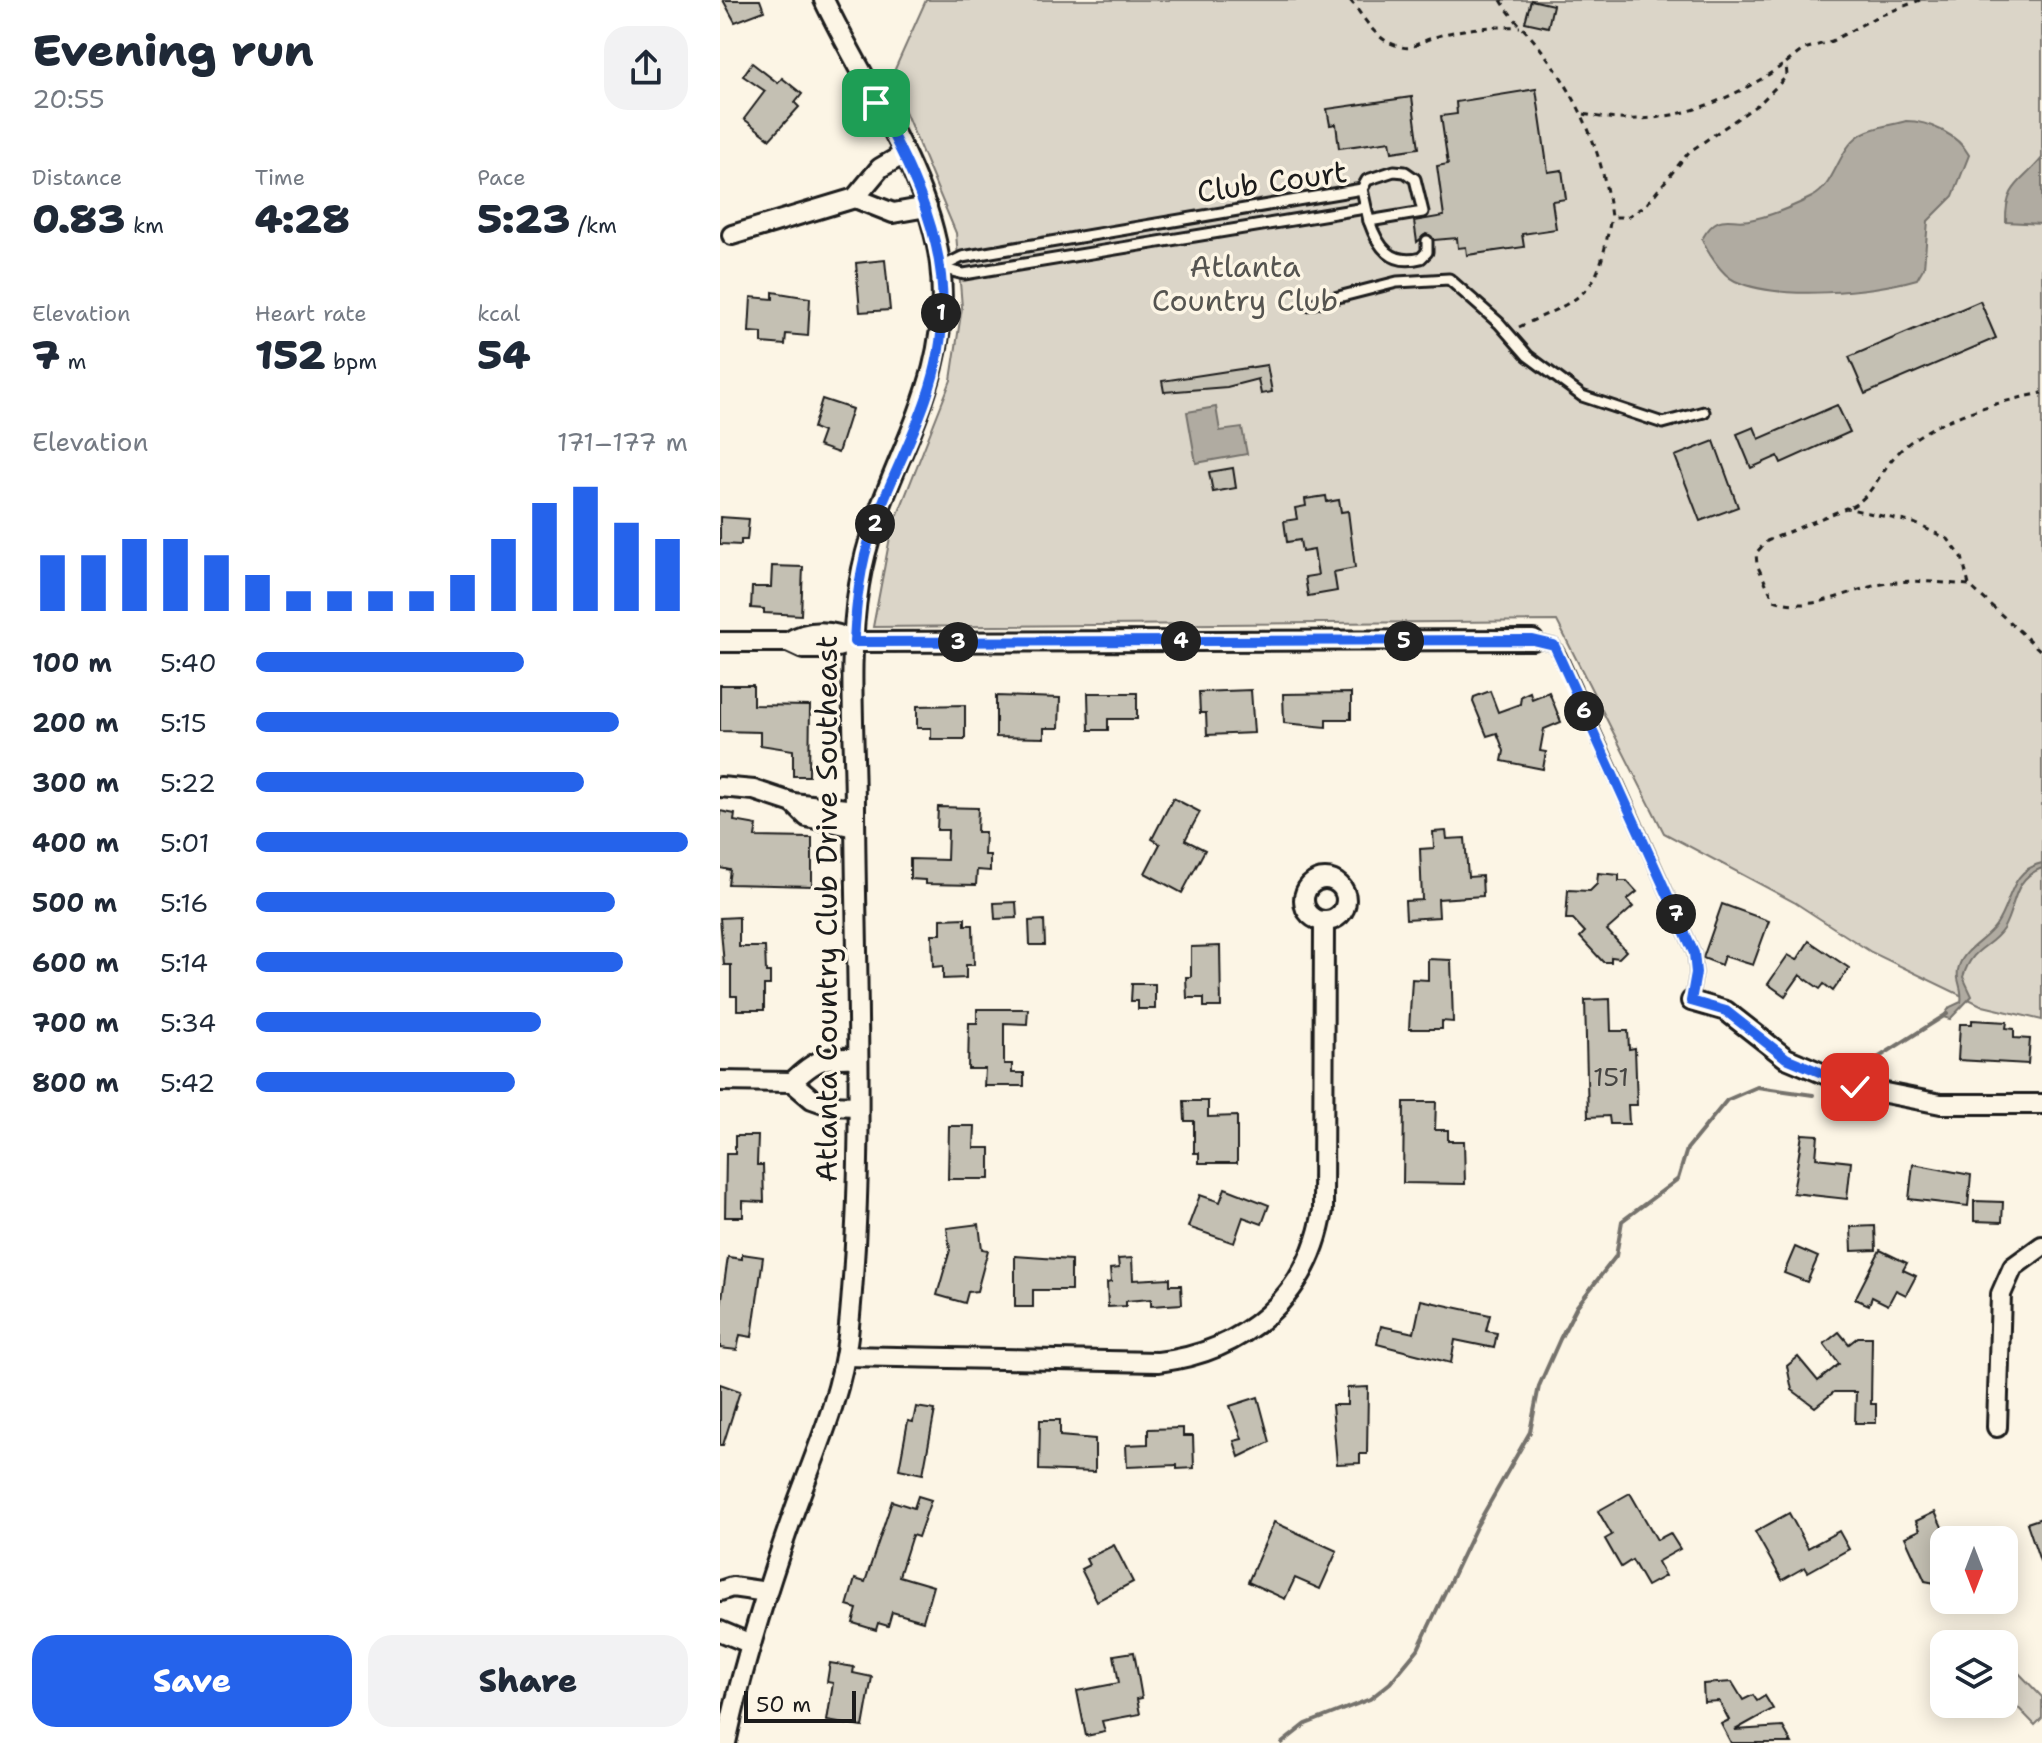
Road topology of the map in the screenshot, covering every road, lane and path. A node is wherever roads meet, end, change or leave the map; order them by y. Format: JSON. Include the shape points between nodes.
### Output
{"nodes":[{"id":1,"x":824,"y":0,"type":"edge"},
{"id":2,"x":1350,"y":0,"type":"edge"},
{"id":3,"x":1501,"y":0,"type":"edge"},
{"id":4,"x":1920,"y":0,"type":"edge"},
{"id":5,"x":1520,"y":27,"type":"junction"},
{"id":6,"x":1786,"y":63,"type":"junction"},
{"id":7,"x":1584,"y":114,"type":"junction"},
{"id":8,"x":904,"y":154,"type":"junction"},
{"id":9,"x":1362,"y":189,"type":"junction"},
{"id":10,"x":855,"y":198,"type":"junction"},
{"id":11,"x":927,"y":207,"type":"junction"},
{"id":12,"x":1365,"y":208,"type":"junction"},
{"id":13,"x":1611,"y":217,"type":"junction"},
{"id":14,"x":1369,"y":221,"type":"junction"},
{"id":15,"x":732,"y":235,"type":"dead end"},
{"id":16,"x":1427,"y":241,"type":"dead end"},
{"id":17,"x":940,"y":268,"type":"junction"},
{"id":18,"x":1307,"y":305,"type":"dead end"},
{"id":19,"x":1508,"y":334,"type":"junction"},
{"id":20,"x":2042,"y":393,"type":"edge"},
{"id":21,"x":1704,"y":412,"type":"dead end"},
{"id":22,"x":1850,"y":508,"type":"junction"},
{"id":23,"x":1969,"y":585,"type":"junction"},
{"id":24,"x":1533,"y":640,"type":"joint"},
{"id":25,"x":720,"y":642,"type":"edge"},
{"id":26,"x":854,"y":642,"type":"junction"},
{"id":27,"x":2042,"y":652,"type":"edge"},
{"id":28,"x":720,"y":787,"type":"edge"},
{"id":29,"x":855,"y":818,"type":"junction"},
{"id":30,"x":1324,"y":922,"type":"dead end"},
{"id":31,"x":1691,"y":1001,"type":"joint"},
{"id":32,"x":856,"y":1058,"type":"junction"},
{"id":33,"x":720,"y":1081,"type":"edge"},
{"id":34,"x":792,"y":1082,"type":"junction"},
{"id":35,"x":2042,"y":1104,"type":"edge"},
{"id":36,"x":857,"y":1106,"type":"junction"},
{"id":37,"x":2042,"y":1246,"type":"edge"},
{"id":38,"x":845,"y":1356,"type":"junction"},
{"id":39,"x":1997,"y":1427,"type":"dead end"},
{"id":40,"x":720,"y":1591,"type":"edge"},
{"id":41,"x":767,"y":1592,"type":"junction"},
{"id":42,"x":720,"y":1631,"type":"edge"},
{"id":43,"x":751,"y":1644,"type":"junction"},
{"id":44,"x":726,"y":1743,"type":"edge"}],
"edges":[{"from":1,"to":8,"type":"street","name":"Atlanta Country Club Drive Southeast"},
{"from":2,"to":5,"type":"path","via":[[1385,41],[1403,48],[1470,29]]},
{"from":3,"to":5,"type":"path"},
{"from":4,"to":6,"type":"path","via":[[1804,49]]},
{"from":5,"to":7,"type":"path"},
{"from":6,"to":7,"type":"path","via":[[1756,84],[1680,115],[1618,119]]},
{"from":6,"to":13,"type":"path","via":[[1787,76],[1760,103],[1689,152],[1646,205],[1627,217]]},
{"from":7,"to":13,"type":"path","via":[[1601,154]]},
{"from":8,"to":10,"type":"street","via":[[880,168]]},
{"from":8,"to":11,"type":"street","name":"Atlanta Country Club Drive Southeast"},
{"from":9,"to":12,"type":"lane","name":"Club Court"},
{"from":9,"to":14,"type":"lane","via":[[1374,175],[1405,172],[1415,179],[1423,216]]},
{"from":9,"to":17,"type":"lane","name":"Club Court","via":[[962,257]]},
{"from":10,"to":11,"type":"street","via":[[893,213]]},
{"from":10,"to":15,"type":"street"},
{"from":11,"to":17,"type":"street","name":"Atlanta Country Club Drive Southeast"},
{"from":12,"to":14,"type":"lane"},
{"from":12,"to":17,"type":"lane","name":"Club Court","via":[[964,274]]},
{"from":13,"to":19,"type":"path","via":[[1595,278],[1581,298]]},
{"from":14,"to":16,"type":"lane","via":[[1380,248],[1397,259],[1421,258]]},
{"from":17,"to":26,"type":"street","name":"Atlanta Country Club Drive Southeast","via":[[937,356],[927,396],[872,530],[859,584]]},
{"from":18,"to":19,"type":"lane","via":[[1397,282],[1449,279]]},
{"from":19,"to":21,"type":"lane","via":[[1528,356],[1582,396],[1663,423]]},
{"from":20,"to":22,"type":"path","via":[[1922,433],[1897,453],[1867,499]]},
{"from":22,"to":23,"type":"path","via":[[1914,523],[1948,539],[1962,557]]},
{"from":22,"to":23,"type":"path","via":[[1767,541],[1756,553],[1774,600],[1799,605],[1886,583],[1930,580]]},
{"from":23,"to":27,"type":"path"},
{"from":24,"to":26,"type":"street"},
{"from":24,"to":31,"type":"lane","via":[[1554,645],[1560,655],[1694,953]]},
{"from":25,"to":26,"type":"street","via":[[788,642],[816,649]]},
{"from":26,"to":29,"type":"street","name":"Atlanta Country Club Drive Southeast"},
{"from":28,"to":29,"type":"street","via":[[754,790]]},
{"from":29,"to":32,"type":"street","name":"Atlanta Country Club Drive Southeast"},
{"from":30,"to":38,"type":"street","via":[[1323,1210],[1306,1267],[1273,1313],[1230,1342],[1158,1362]]},
{"from":31,"to":35,"type":"street","via":[[1726,1011],[1786,1058],[1855,1087],[1941,1104]]},
{"from":32,"to":34,"type":"street","via":[[827,1057],[811,1063]]},
{"from":32,"to":36,"type":"street","name":"Atlanta Country Club Drive Southeast"},
{"from":33,"to":34,"type":"street"},
{"from":34,"to":36,"type":"street","via":[[812,1099]]},
{"from":36,"to":38,"type":"street","name":"Atlanta Country Club Drive Southeast"},
{"from":37,"to":39,"type":"street","via":[[2013,1267],[2001,1294]]},
{"from":38,"to":41,"type":"street","name":"Atlanta Country Club Drive Southeast"},
{"from":40,"to":41,"type":"street","via":[[732,1587]]},
{"from":41,"to":43,"type":"street","name":"Atlanta Country Club Drive Southeast"},
{"from":42,"to":43,"type":"street"},
{"from":43,"to":44,"type":"street","name":"Atlanta Country Club Drive Southeast"}]}
